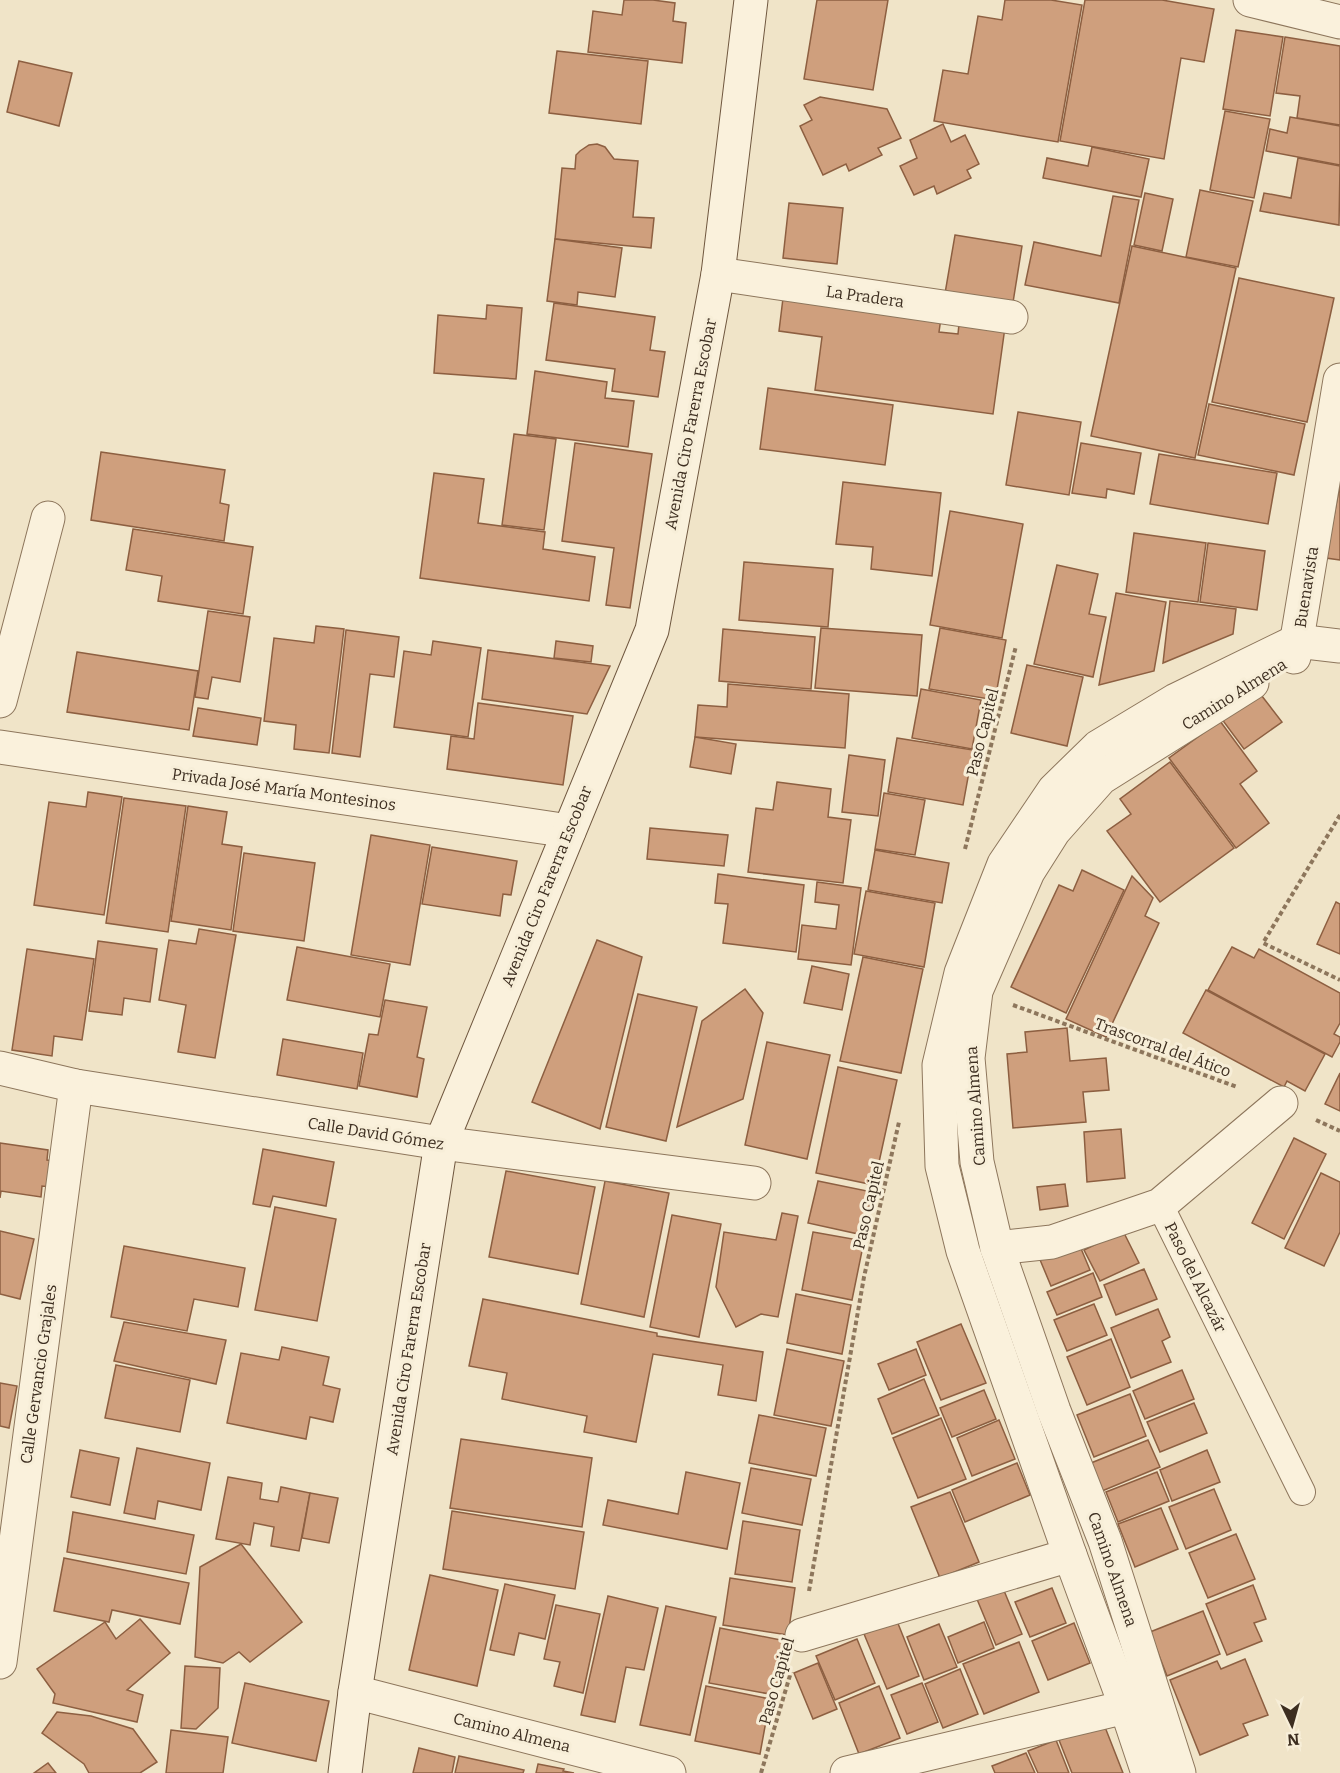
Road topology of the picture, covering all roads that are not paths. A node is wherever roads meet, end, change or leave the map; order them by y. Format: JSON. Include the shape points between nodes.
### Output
{"nodes":[{"id":1,"x":751,"y":0,"type":"edge"},
{"id":2,"x":1250,"y":0,"type":"edge"},
{"id":3,"x":1340,"y":22,"type":"edge"},
{"id":4,"x":718,"y":274,"type":"junction"},
{"id":5,"x":1011,"y":317,"type":"dead end"},
{"id":6,"x":1340,"y":380,"type":"edge"},
{"id":7,"x":48,"y":518,"type":"dead end"},
{"id":8,"x":1340,"y":646,"type":"edge"},
{"id":9,"x":1295,"y":649,"type":"junction"},
{"id":10,"x":1340,"y":652,"type":"edge"},
{"id":11,"x":0,"y":700,"type":"edge"},
{"id":12,"x":0,"y":747,"type":"edge"},
{"id":13,"x":569,"y":831,"type":"junction"},
{"id":14,"x":0,"y":1068,"type":"edge"},
{"id":15,"x":76,"y":1086,"type":"junction"},
{"id":16,"x":1281,"y":1104,"type":"road end"},
{"id":17,"x":441,"y":1143,"type":"junction"},
{"id":18,"x":754,"y":1183,"type":"dead end"},
{"id":19,"x":1160,"y":1205,"type":"junction"},
{"id":20,"x":997,"y":1248,"type":"junction"},
{"id":21,"x":1302,"y":1492,"type":"dead end"},
{"id":22,"x":1070,"y":1555,"type":"junction"},
{"id":23,"x":802,"y":1635,"type":"road end"},
{"id":24,"x":0,"y":1662,"type":"edge"},
{"id":25,"x":355,"y":1692,"type":"junction"},
{"id":26,"x":1126,"y":1707,"type":"junction"},
{"id":27,"x":345,"y":1773,"type":"edge"},
{"id":28,"x":669,"y":1773,"type":"edge"},
{"id":29,"x":848,"y":1773,"type":"edge"},
{"id":30,"x":1148,"y":1773,"type":"edge"},
{"id":31,"x":1179,"y":1773,"type":"edge"}],
"edges":[{"from":1,"to":4,"type":"street","name":"Avenida Ciro Farerra Escobar"},
{"from":2,"to":3,"type":"street"},
{"from":4,"to":5,"type":"street","name":"La Pradera"},
{"from":4,"to":13,"type":"street","name":"Avenida Ciro Farerra Escobar","via":[[652,630]]},
{"from":6,"to":9,"type":"street","name":"Buenavista"},
{"from":7,"to":11,"type":"street"},
{"from":8,"to":9,"type":"street"},
{"from":9,"to":10,"type":"street"},
{"from":9,"to":20,"type":"street","name":"Camino Almena","via":[[1101,778],[1054,831],[1029,872],[976,991],[968,1058],[977,1162]]},
{"from":9,"to":22,"type":"street","name":"Camino Almena","via":[[1176,700],[1098,747],[1054,790],[1004,864],[961,973],[939,1065],[942,1166],[963,1251]]},
{"from":12,"to":13,"type":"street","name":"Privada José María Montesinos"},
{"from":13,"to":17,"type":"street","name":"Avenida Ciro Farerra Escobar"},
{"from":14,"to":15,"type":"street","name":"Calle David Gómez"},
{"from":15,"to":17,"type":"street","name":"Calle David Gómez"},
{"from":15,"to":24,"type":"street","name":"Calle Gervancio Grajales"},
{"from":16,"to":19,"type":"street","name":"Paso del Alcazár"},
{"from":17,"to":18,"type":"street","name":"Calle David Gómez"},
{"from":17,"to":25,"type":"street","name":"Avenida Ciro Farerra Escobar"},
{"from":19,"to":20,"type":"street","via":[[1052,1242]]},
{"from":19,"to":21,"type":"lane","name":"Paso del Alcazár"},
{"from":20,"to":31,"type":"street","name":"Camino Almena","via":[[1105,1541]]},
{"from":22,"to":23,"type":"street"},
{"from":22,"to":26,"type":"street","name":"Camino Almena"},
{"from":25,"to":27,"type":"street","name":"Avenida Ciro Farerra Escobar"},
{"from":25,"to":28,"type":"street","name":"Camino Almena"},
{"from":26,"to":29,"type":"street"},
{"from":26,"to":30,"type":"street","name":"Camino Almena"}]}
